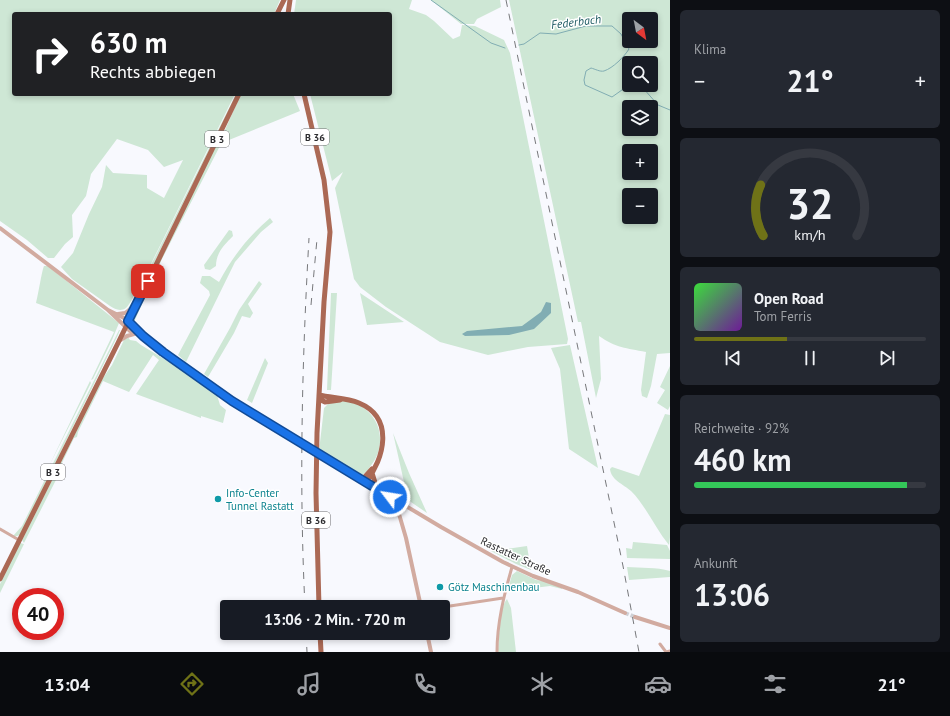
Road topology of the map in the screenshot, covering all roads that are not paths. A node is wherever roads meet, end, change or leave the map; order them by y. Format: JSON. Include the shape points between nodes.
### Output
{"nodes":[{"id":1,"x":284,"y":0,"type":"edge"},
{"id":2,"x":291,"y":0,"type":"edge"},
{"id":3,"x":278,"y":12,"type":"edge"},
{"id":4,"x":289,"y":12,"type":"edge"},
{"id":5,"x":238,"y":96,"type":"edge"},
{"id":6,"x":304,"y":96,"type":"edge"},
{"id":7,"x":0,"y":228,"type":"edge"},
{"id":8,"x":136,"y":304,"type":"junction"},
{"id":9,"x":108,"y":310,"type":"junction"},
{"id":10,"x":118,"y":314,"type":"junction"},
{"id":11,"x":127,"y":324,"type":"junction"},
{"id":12,"x":134,"y":334,"type":"junction"},
{"id":13,"x":143,"y":336,"type":"junction"},
{"id":14,"x":118,"y":343,"type":"junction"},
{"id":15,"x":319,"y":397,"type":"junction"},
{"id":16,"x":342,"y":400,"type":"junction"},
{"id":17,"x":329,"y":402,"type":"junction"},
{"id":18,"x":318,"y":413,"type":"junction"},
{"id":19,"x":375,"y":466,"type":"junction"},
{"id":20,"x":372,"y":474,"type":"junction"},
{"id":21,"x":364,"y":481,"type":"junction"},
{"id":22,"x":377,"y":489,"type":"junction"},
{"id":23,"x":404,"y":505,"type":"junction"},
{"id":24,"x":0,"y":529,"type":"edge"},
{"id":25,"x":19,"y":540,"type":"junction"},
{"id":26,"x":512,"y":567,"type":"junction"},
{"id":27,"x":0,"y":579,"type":"edge"},
{"id":28,"x":503,"y":598,"type":"junction"},
{"id":29,"x":319,"y":600,"type":"edge"},
{"id":30,"x":419,"y":600,"type":"edge"},
{"id":31,"x":450,"y":606,"type":"dead end"},
{"id":32,"x":625,"y":613,"type":"tunnel mouth"},
{"id":33,"x":635,"y":617,"type":"tunnel mouth"},
{"id":34,"x":670,"y":628,"type":"edge"},
{"id":35,"x":320,"y":640,"type":"edge"},
{"id":36,"x":428,"y":640,"type":"edge"},
{"id":37,"x":660,"y":644,"type":"dead end"},
{"id":38,"x":670,"y":650,"type":"edge"},
{"id":39,"x":321,"y":652,"type":"edge"},
{"id":40,"x":431,"y":652,"type":"edge"},
{"id":41,"x":497,"y":652,"type":"edge"},
{"id":42,"x":666,"y":652,"type":"edge"}],
"edges":[{"from":1,"to":3,"type":"main road"},
{"from":2,"to":4,"type":"main road"},
{"from":5,"to":8,"type":"main road","number":"B 3"},
{"from":6,"to":15,"type":"main road","number":"B 36","via":[[325,186],[330,232]]},
{"from":7,"to":9,"type":"street"},
{"from":8,"to":10,"type":"street","via":[[125,313]]},
{"from":8,"to":11,"type":"main road","number":"B 3"},
{"from":9,"to":10,"type":"street"},
{"from":9,"to":11,"type":"street"},
{"from":10,"to":11,"type":"street"},
{"from":11,"to":12,"type":"street"},
{"from":11,"to":13,"type":"street"},
{"from":11,"to":14,"type":"main road","number":"B 3"},
{"from":12,"to":13,"type":"street"},
{"from":12,"to":14,"type":"street","via":[[126,336]]},
{"from":13,"to":21,"type":"street","name":"Rastatter Straße","bridge":true,"via":[[232,401]]},
{"from":14,"to":25,"type":"main road","number":"B 3"},
{"from":15,"to":16,"type":"main road"},
{"from":15,"to":17,"type":"main road"},
{"from":15,"to":18,"type":"main road","number":"B 36"},
{"from":16,"to":17,"type":"main road"},
{"from":16,"to":19,"type":"main road","via":[[359,403],[378,420],[384,441]]},
{"from":17,"to":18,"type":"main road"},
{"from":18,"to":29,"type":"main road","number":"B 36","via":[[316,493]]},
{"from":19,"to":20,"type":"main road"},
{"from":19,"to":21,"type":"main road"},
{"from":20,"to":21,"type":"main road"},
{"from":20,"to":22,"type":"main road"},
{"from":21,"to":22,"type":"street","name":"Rastatter Straße"},
{"from":22,"to":23,"type":"street","name":"Rastatter Straße"},
{"from":23,"to":26,"type":"street","name":"Rastatter Straße"},
{"from":23,"to":30,"type":"street","via":[[400,517]]},
{"from":24,"to":25,"type":"street"},
{"from":25,"to":27,"type":"main road","number":"B 3"},
{"from":26,"to":28,"type":"street"},
{"from":26,"to":32,"type":"street","name":"Rastatter Straße"},
{"from":28,"to":31,"type":"street"},
{"from":28,"to":41,"type":"street"},
{"from":33,"to":34,"type":"street"},
{"from":35,"to":39,"type":"main road"},
{"from":36,"to":40,"type":"street"},
{"from":37,"to":42,"type":"street"},
{"from":38,"to":42,"type":"street"}]}
